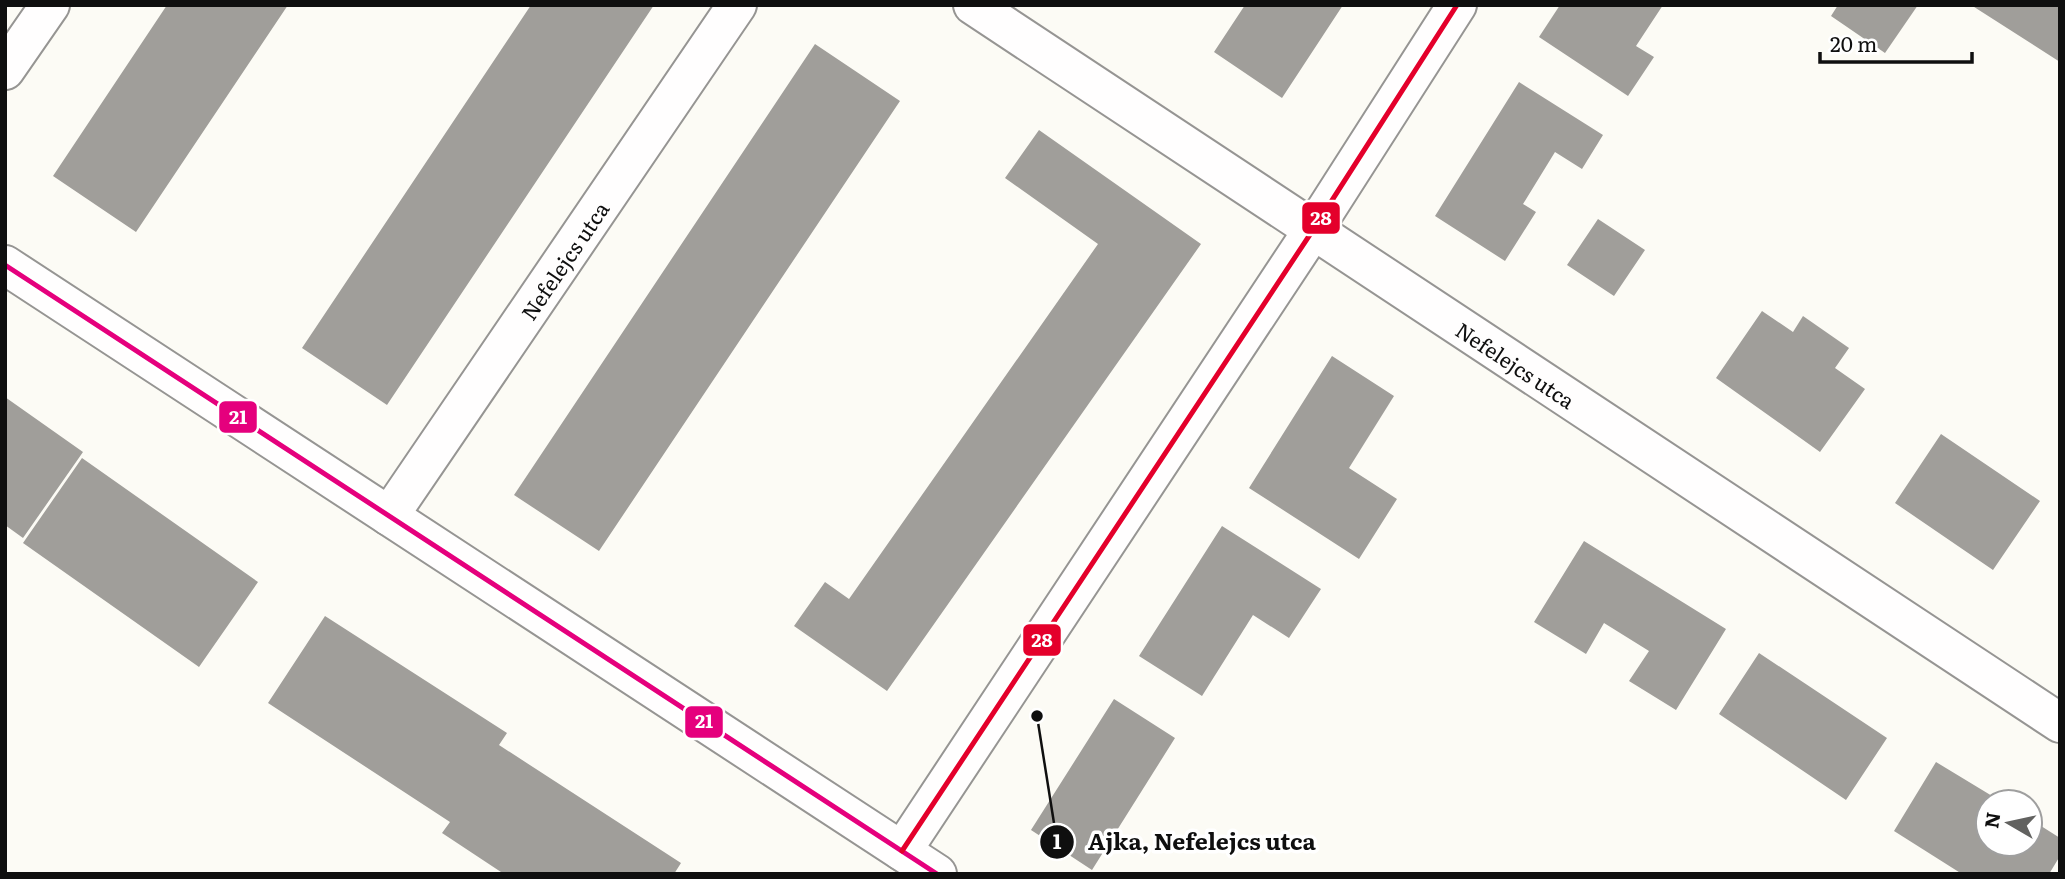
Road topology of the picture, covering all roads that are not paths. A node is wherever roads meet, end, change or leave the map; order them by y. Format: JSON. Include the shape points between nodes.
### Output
{"nodes":[{"id":1,"x":50,"y":5,"type":"edge"},
{"id":2,"x":737,"y":5,"type":"edge"},
{"id":3,"x":973,"y":5,"type":"edge"},
{"id":4,"x":1457,"y":5,"type":"edge"},
{"id":5,"x":5,"y":70,"type":"edge"},
{"id":6,"x":1312,"y":230,"type":"junction"},
{"id":7,"x":5,"y":265,"type":"edge"},
{"id":8,"x":389,"y":516,"type":"junction"},
{"id":9,"x":2060,"y":723,"type":"edge"},
{"id":10,"x":902,"y":851,"type":"junction"},
{"id":11,"x":937,"y":874,"type":"edge"}],
"edges":[{"from":1,"to":5,"type":"street"},
{"from":2,"to":8,"type":"street","name":"Nefelejcs utca"},
{"from":3,"to":6,"type":"street","name":"Nefelejcs utca"},
{"from":4,"to":6,"type":"street"},
{"from":6,"to":9,"type":"street","name":"Nefelejcs utca"},
{"from":6,"to":10,"type":"street"},
{"from":7,"to":8,"type":"street"},
{"from":8,"to":10,"type":"street"},
{"from":10,"to":11,"type":"street"}]}
